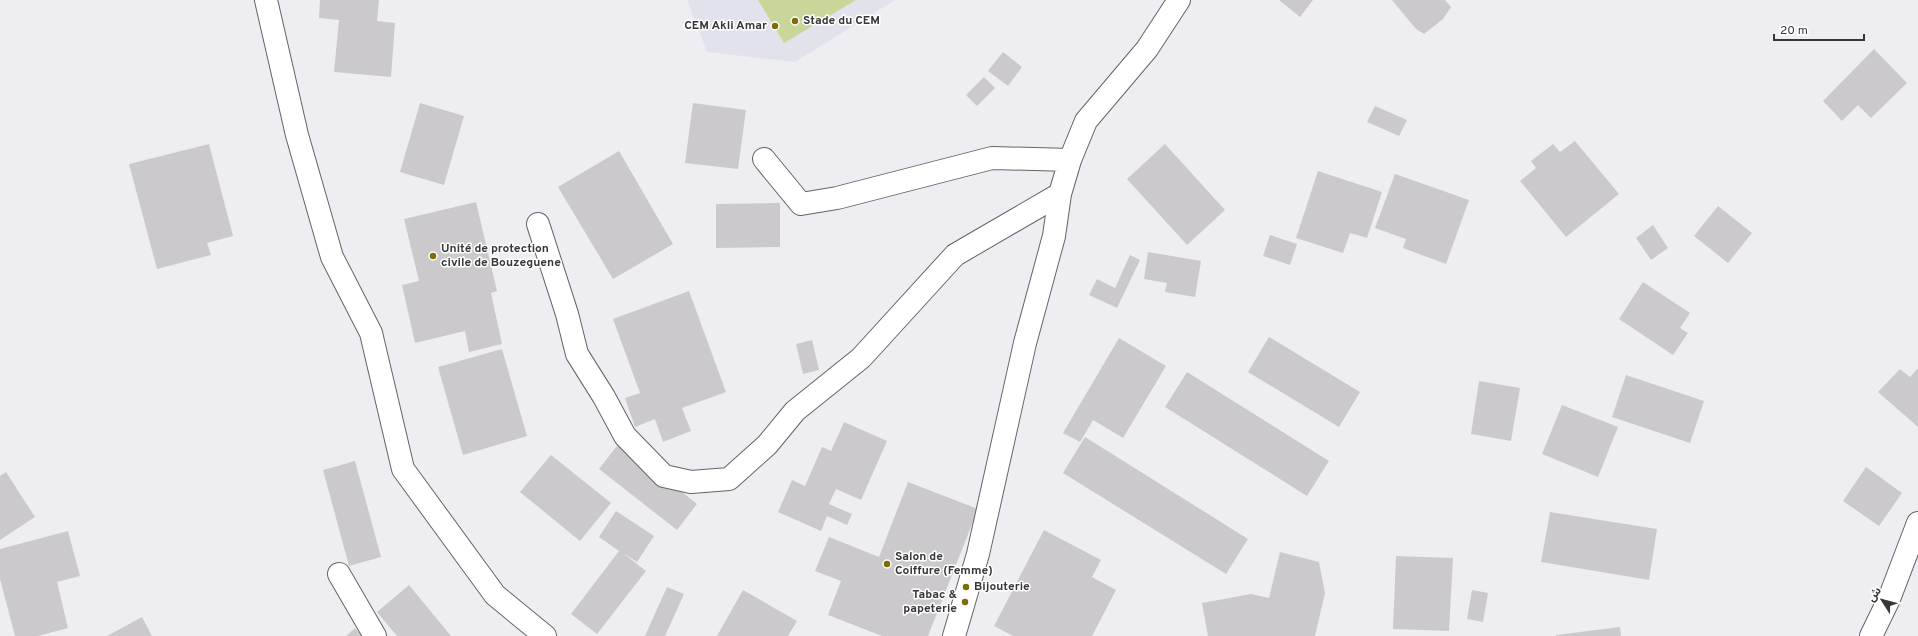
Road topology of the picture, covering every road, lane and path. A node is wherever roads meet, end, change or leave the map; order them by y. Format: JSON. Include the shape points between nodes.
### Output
{"nodes":[{"id":1,"x":266,"y":0,"type":"edge"},
{"id":2,"x":1179,"y":0,"type":"edge"},
{"id":3,"x":764,"y":159,"type":"dead end"},
{"id":4,"x":1070,"y":160,"type":"junction"},
{"id":5,"x":1060,"y":194,"type":"junction"},
{"id":6,"x":538,"y":224,"type":"dead end"},
{"id":7,"x":1918,"y":523,"type":"edge"},
{"id":8,"x":340,"y":574,"type":"dead end"},
{"id":9,"x":375,"y":636,"type":"edge"},
{"id":10,"x":545,"y":636,"type":"edge"},
{"id":11,"x":954,"y":636,"type":"edge"},
{"id":12,"x":1871,"y":636,"type":"edge"}],
"edges":[{"from":1,"to":10,"type":"street","via":[[299,143],[332,258],[370,333],[403,469],[495,595]]},
{"from":2,"to":4,"type":"street","via":[[1147,49],[1086,122]]},
{"from":3,"to":4,"type":"street","via":[[801,204],[845,196],[992,158]]},
{"from":4,"to":5,"type":"street"},
{"from":5,"to":6,"type":"street","via":[[955,255],[860,358],[795,411],[767,444],[728,479],[692,482],[664,476],[625,436],[576,354],[567,314]]},
{"from":5,"to":11,"type":"street","via":[[1054,236],[1025,343],[978,554]]},
{"from":7,"to":12,"type":"street","via":[[1889,599]]},
{"from":8,"to":9,"type":"street"}]}
